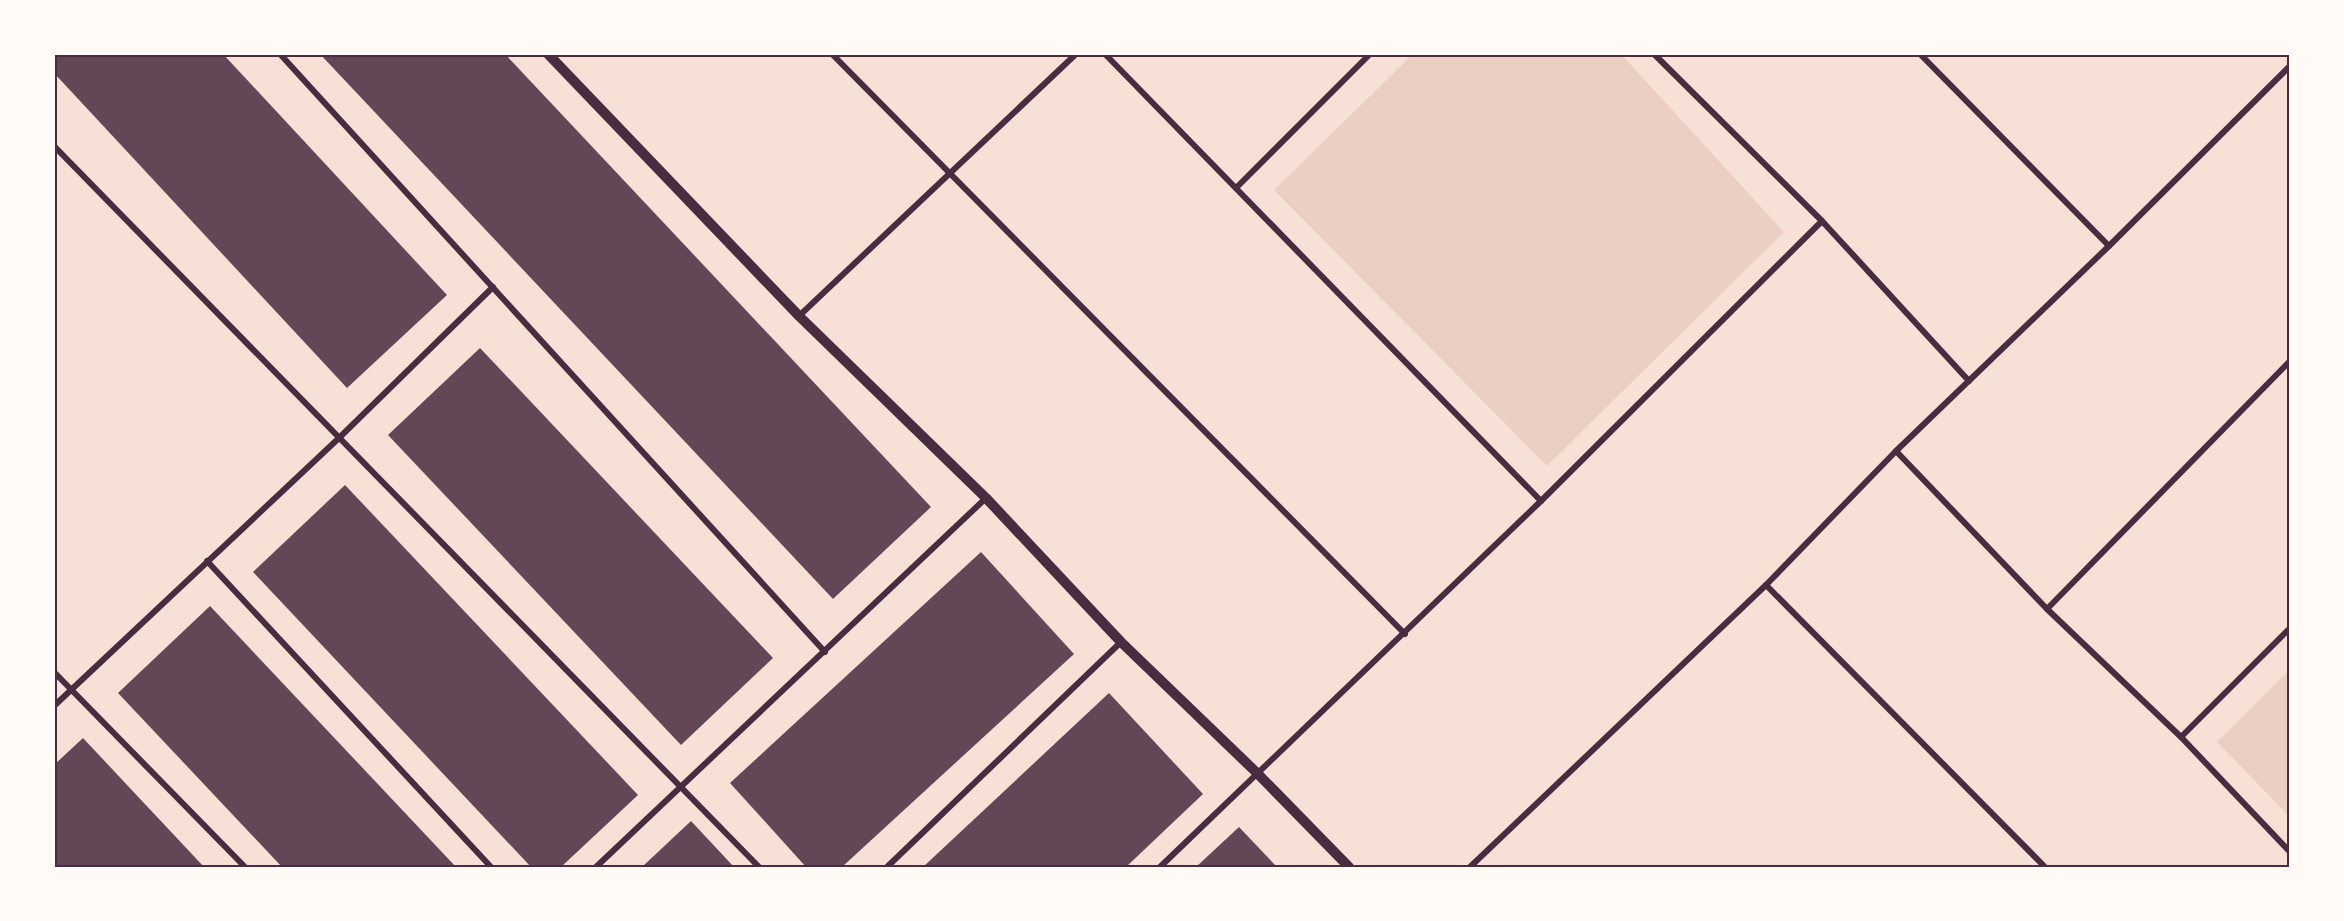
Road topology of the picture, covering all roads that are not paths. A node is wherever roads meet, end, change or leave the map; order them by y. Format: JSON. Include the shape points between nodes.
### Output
{"nodes":[{"id":1,"x":280,"y":54,"type":"edge"},
{"id":2,"x":548,"y":54,"type":"edge"},
{"id":3,"x":832,"y":54,"type":"edge"},
{"id":4,"x":1076,"y":54,"type":"edge"},
{"id":5,"x":1105,"y":54,"type":"edge"},
{"id":6,"x":1370,"y":54,"type":"edge"},
{"id":7,"x":1654,"y":54,"type":"edge"},
{"id":8,"x":1920,"y":54,"type":"edge"},
{"id":9,"x":2290,"y":66,"type":"edge"},
{"id":10,"x":54,"y":146,"type":"edge"},
{"id":11,"x":950,"y":173,"type":"junction"},
{"id":12,"x":1236,"y":188,"type":"junction"},
{"id":13,"x":1822,"y":221,"type":"junction"},
{"id":14,"x":2109,"y":246,"type":"junction"},
{"id":15,"x":493,"y":287,"type":"junction"},
{"id":16,"x":799,"y":316,"type":"junction"},
{"id":17,"x":2290,"y":361,"type":"edge"},
{"id":18,"x":1969,"y":381,"type":"junction"},
{"id":19,"x":339,"y":438,"type":"junction"},
{"id":20,"x":1896,"y":451,"type":"junction"},
{"id":21,"x":986,"y":498,"type":"junction"},
{"id":22,"x":1541,"y":501,"type":"junction"},
{"id":23,"x":207,"y":561,"type":"junction"},
{"id":24,"x":1766,"y":585,"type":"junction"},
{"id":25,"x":2047,"y":609,"type":"junction"},
{"id":26,"x":2290,"y":628,"type":"edge"},
{"id":27,"x":1405,"y":634,"type":"junction"},
{"id":28,"x":1121,"y":642,"type":"junction"},
{"id":29,"x":825,"y":651,"type":"junction"},
{"id":30,"x":54,"y":672,"type":"edge"},
{"id":31,"x":72,"y":690,"type":"junction"},
{"id":32,"x":54,"y":706,"type":"edge"},
{"id":33,"x":2181,"y":737,"type":"junction"},
{"id":34,"x":1258,"y":774,"type":"junction"},
{"id":35,"x":681,"y":787,"type":"junction"},
{"id":36,"x":2290,"y":852,"type":"edge"},
{"id":37,"x":245,"y":867,"type":"edge"},
{"id":38,"x":491,"y":867,"type":"edge"},
{"id":39,"x":596,"y":867,"type":"edge"},
{"id":40,"x":759,"y":867,"type":"edge"},
{"id":41,"x":887,"y":867,"type":"edge"},
{"id":42,"x":1160,"y":867,"type":"edge"},
{"id":43,"x":1349,"y":867,"type":"edge"},
{"id":44,"x":1470,"y":867,"type":"edge"},
{"id":45,"x":2045,"y":867,"type":"edge"}],
"edges":[{"from":1,"to":15,"type":"street"},
{"from":2,"to":16,"type":"street"},
{"from":3,"to":11,"type":"street"},
{"from":4,"to":11,"type":"street"},
{"from":5,"to":12,"type":"street"},
{"from":6,"to":12,"type":"street"},
{"from":7,"to":13,"type":"street"},
{"from":8,"to":14,"type":"street"},
{"from":9,"to":14,"type":"street"},
{"from":10,"to":19,"type":"street"},
{"from":11,"to":16,"type":"street"},
{"from":11,"to":27,"type":"street"},
{"from":12,"to":22,"type":"street"},
{"from":13,"to":18,"type":"street"},
{"from":13,"to":22,"type":"street"},
{"from":14,"to":18,"type":"street"},
{"from":15,"to":19,"type":"street"},
{"from":15,"to":29,"type":"street"},
{"from":16,"to":21,"type":"street"},
{"from":17,"to":25,"type":"street"},
{"from":18,"to":20,"type":"street"},
{"from":19,"to":23,"type":"street"},
{"from":19,"to":35,"type":"street"},
{"from":20,"to":24,"type":"street"},
{"from":20,"to":25,"type":"street"},
{"from":21,"to":28,"type":"street"},
{"from":21,"to":29,"type":"street"},
{"from":22,"to":27,"type":"street"},
{"from":23,"to":31,"type":"street"},
{"from":23,"to":38,"type":"street"},
{"from":24,"to":44,"type":"street"},
{"from":24,"to":45,"type":"street"},
{"from":25,"to":33,"type":"street"},
{"from":26,"to":33,"type":"street"},
{"from":27,"to":34,"type":"street"},
{"from":28,"to":34,"type":"street"},
{"from":28,"to":41,"type":"street"},
{"from":29,"to":35,"type":"street"},
{"from":30,"to":31,"type":"street"},
{"from":31,"to":32,"type":"street"},
{"from":31,"to":37,"type":"street"},
{"from":33,"to":36,"type":"street"},
{"from":34,"to":42,"type":"street"},
{"from":34,"to":43,"type":"street"},
{"from":35,"to":39,"type":"street"},
{"from":35,"to":40,"type":"street"}]}
